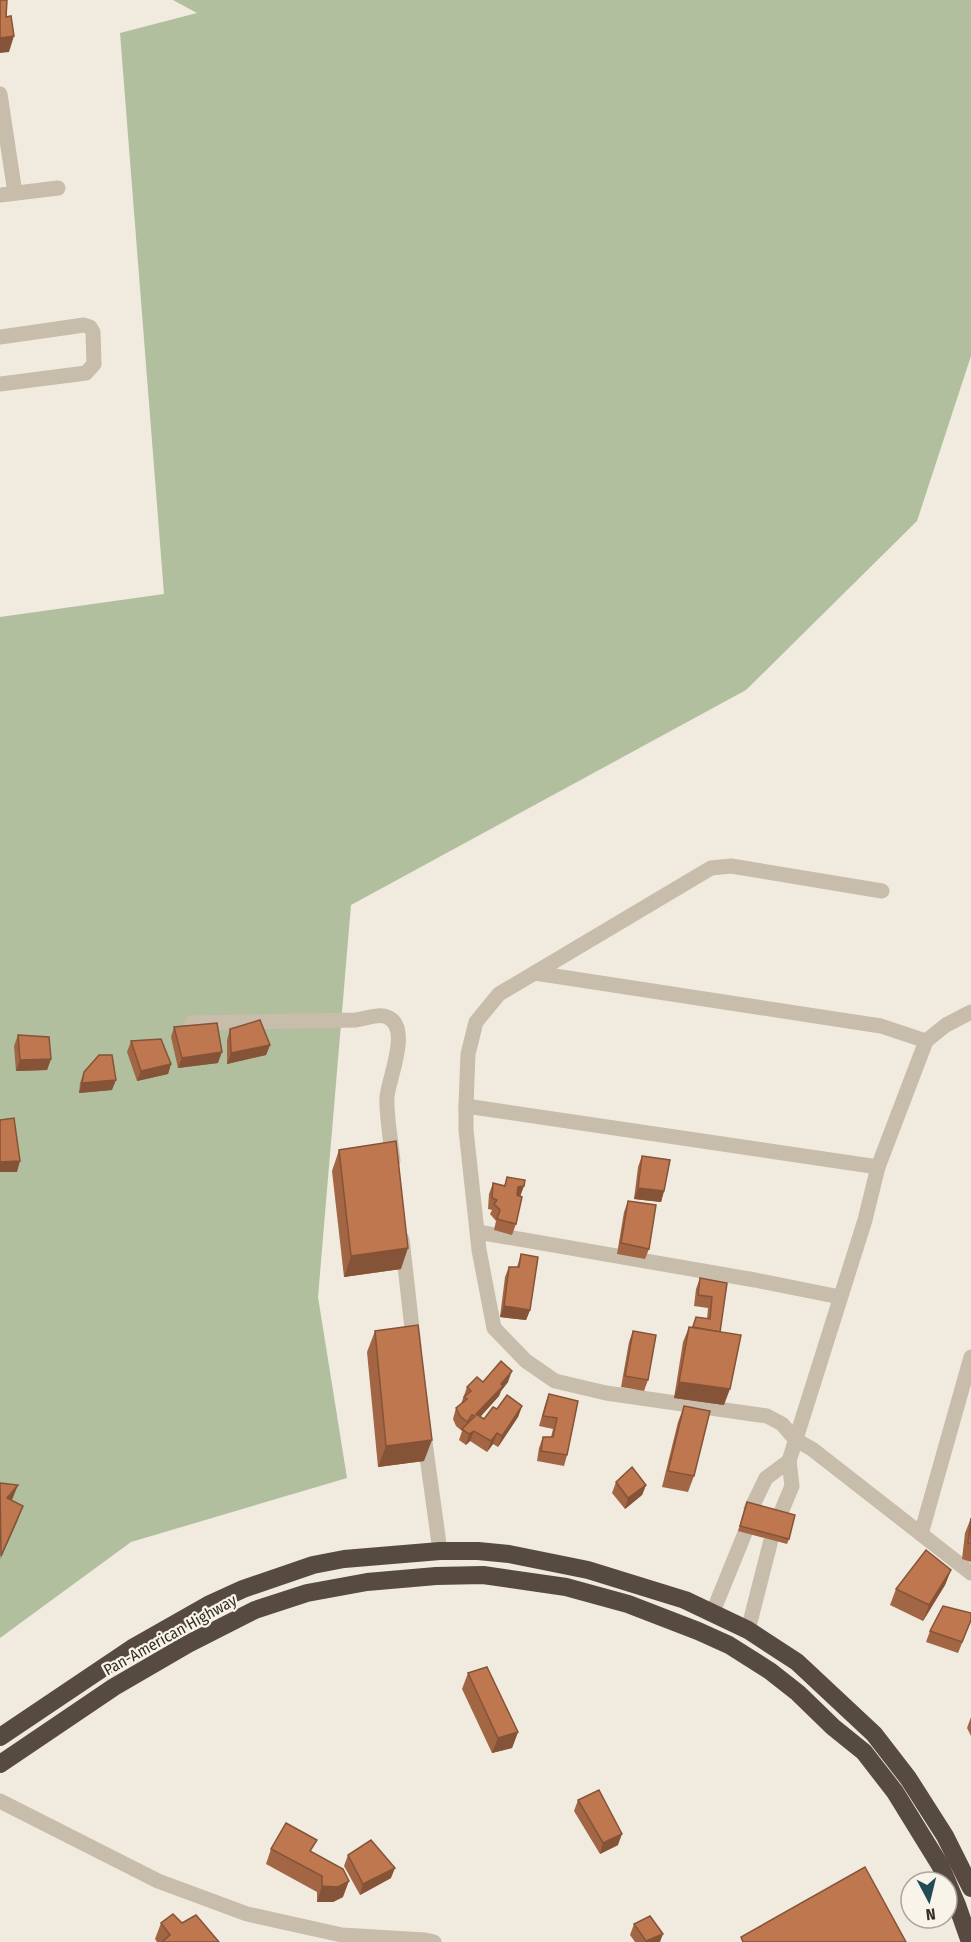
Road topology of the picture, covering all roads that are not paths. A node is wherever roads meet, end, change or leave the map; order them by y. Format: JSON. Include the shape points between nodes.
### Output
{"nodes":[{"id":1,"x":0,"y":93,"type":"edge"},
{"id":2,"x":58,"y":188,"type":"dead end"},
{"id":3,"x":7,"y":194,"type":"edge"},
{"id":4,"x":0,"y":337,"type":"edge"},
{"id":5,"x":0,"y":384,"type":"edge"},
{"id":6,"x":882,"y":891,"type":"dead end"},
{"id":7,"x":535,"y":973,"type":"junction"},
{"id":8,"x":971,"y":1012,"type":"edge"},
{"id":9,"x":192,"y":1023,"type":"edge"},
{"id":10,"x":926,"y":1041,"type":"junction"},
{"id":11,"x":466,"y":1106,"type":"junction"},
{"id":12,"x":878,"y":1167,"type":"junction"},
{"id":13,"x":394,"y":1171,"type":"edge"},
{"id":14,"x":401,"y":1230,"type":"edge"},
{"id":15,"x":478,"y":1232,"type":"junction"},
{"id":16,"x":840,"y":1297,"type":"junction"},
{"id":17,"x":971,"y":1357,"type":"edge"},
{"id":18,"x":416,"y":1358,"type":"edge"},
{"id":19,"x":422,"y":1415,"type":"edge"},
{"id":20,"x":796,"y":1440,"type":"junction"},
{"id":21,"x":789,"y":1461,"type":"junction"},
{"id":22,"x":752,"y":1509,"type":"edge"},
{"id":23,"x":779,"y":1517,"type":"edge"},
{"id":24,"x":745,"y":1533,"type":"edge"},
{"id":25,"x":921,"y":1534,"type":"junction"},
{"id":26,"x":771,"y":1540,"type":"edge"},
{"id":27,"x":440,"y":1551,"type":"junction"},
{"id":28,"x":971,"y":1573,"type":"edge"},
{"id":29,"x":712,"y":1614,"type":"junction"},
{"id":30,"x":748,"y":1630,"type":"junction"},
{"id":31,"x":0,"y":1737,"type":"edge"},
{"id":32,"x":0,"y":1764,"type":"edge"},
{"id":33,"x":0,"y":1801,"type":"edge"},
{"id":34,"x":971,"y":1888,"type":"edge"},
{"id":35,"x":434,"y":1942,"type":"edge"},
{"id":36,"x":970,"y":1942,"type":"edge"}],
"edges":[{"from":1,"to":3,"type":"street"},
{"from":2,"to":3,"type":"street"},
{"from":4,"to":5,"type":"street","via":[[84,325],[93,332],[94,364],[86,373]]},
{"from":6,"to":7,"type":"street","via":[[731,866],[711,868]]},
{"from":7,"to":10,"type":"street","via":[[881,1026]]},
{"from":7,"to":11,"type":"street","via":[[499,994],[476,1022],[468,1054]]},
{"from":8,"to":10,"type":"street"},
{"from":9,"to":13,"type":"street","via":[[356,1020],[383,1016],[393,1021],[397,1058],[387,1096]]},
{"from":10,"to":12,"type":"street"},
{"from":11,"to":12,"type":"street"},
{"from":11,"to":15,"type":"street"},
{"from":12,"to":16,"type":"street"},
{"from":14,"to":18,"type":"street"},
{"from":15,"to":16,"type":"street"},
{"from":15,"to":20,"type":"street","via":[[494,1328],[526,1361],[555,1381],[606,1393],[767,1416],[782,1424]]},
{"from":16,"to":20,"type":"street"},
{"from":17,"to":25,"type":"street"},
{"from":19,"to":27,"type":"street"},
{"from":20,"to":21,"type":"street"},
{"from":20,"to":25,"type":"street"},
{"from":21,"to":22,"type":"street","via":[[766,1478]]},
{"from":21,"to":23,"type":"street","via":[[792,1486]]},
{"from":24,"to":29,"type":"street"},
{"from":25,"to":28,"type":"street"},
{"from":26,"to":30,"type":"street"},
{"from":27,"to":29,"type":"highway","name":"Pan-American Highway","via":[[508,1554],[588,1570],[685,1600]]},
{"from":27,"to":31,"type":"highway","name":"Pan-American Highway","via":[[344,1559],[313,1565],[243,1589],[134,1647]]},
{"from":29,"to":30,"type":"highway","name":"Pan-American Highway"},
{"from":30,"to":34,"type":"highway","name":"Pan-American Highway","via":[[797,1662],[874,1734],[928,1808]]},
{"from":32,"to":36,"type":"highway","name":"Pan-American Highway","via":[[114,1687],[188,1644],[255,1610],[307,1593],[367,1582],[436,1576],[483,1575],[566,1587],[628,1604],[698,1630],[743,1654],[798,1693],[864,1752],[895,1792],[940,1864]]},
{"from":33,"to":35,"type":"street","via":[[158,1881],[248,1914],[342,1935]]}]}
